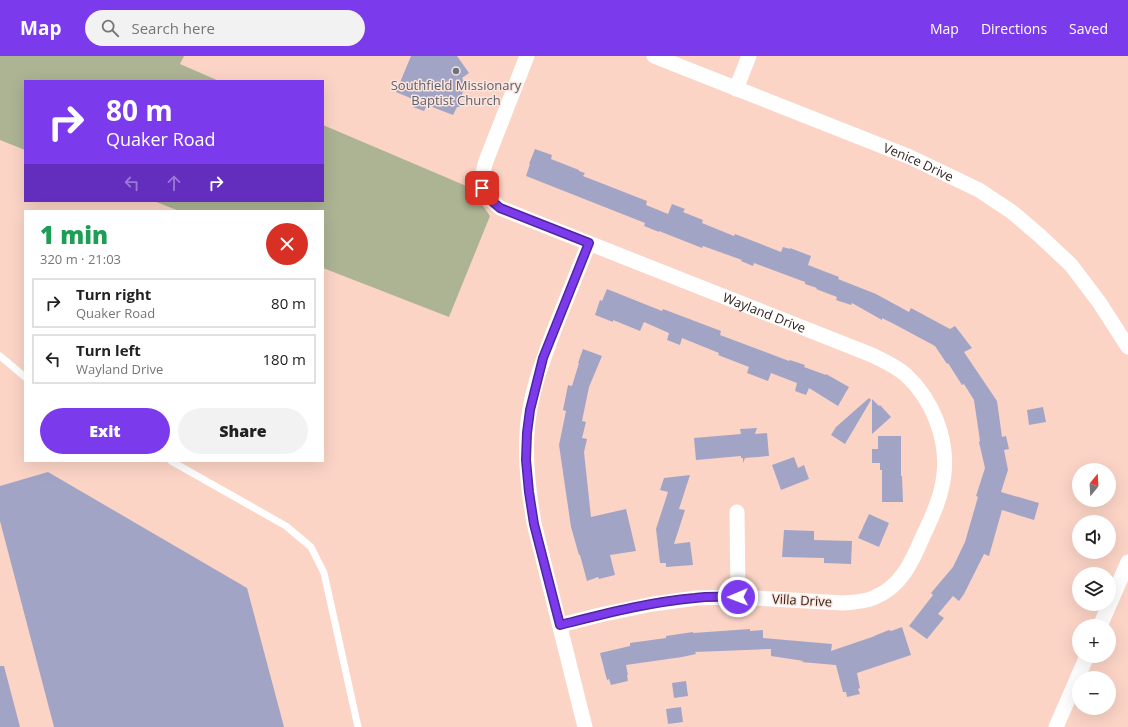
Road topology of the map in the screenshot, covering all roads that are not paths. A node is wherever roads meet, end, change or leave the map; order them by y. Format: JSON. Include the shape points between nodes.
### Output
{"nodes":[{"id":1,"x":527,"y":56,"type":"edge"},
{"id":2,"x":654,"y":56,"type":"edge"},
{"id":3,"x":749,"y":56,"type":"edge"},
{"id":4,"x":736,"y":89,"type":"junction"},
{"id":5,"x":589,"y":243,"type":"junction"},
{"id":6,"x":1128,"y":347,"type":"edge"},
{"id":7,"x":0,"y":356,"type":"edge"},
{"id":8,"x":24,"y":376,"type":"edge"},
{"id":9,"x":173,"y":462,"type":"edge"},
{"id":10,"x":737,"y":512,"type":"dead end"},
{"id":11,"x":931,"y":519,"type":"joint"},
{"id":12,"x":1128,"y":562,"type":"edge"},
{"id":13,"x":738,"y":597,"type":"junction"},
{"id":14,"x":1103,"y":619,"type":"edge"},
{"id":15,"x":560,"y":625,"type":"junction"},
{"id":16,"x":1084,"y":663,"type":"edge"},
{"id":17,"x":358,"y":727,"type":"edge"},
{"id":18,"x":585,"y":727,"type":"edge"},
{"id":19,"x":1056,"y":727,"type":"edge"}],
"edges":[{"from":1,"to":5,"type":"street","name":"Wayland Drive","via":[[486,161],[481,178],[482,188],[486,196],[500,208]]},
{"from":2,"to":4,"type":"street","name":"Venice Drive"},
{"from":3,"to":4,"type":"street"},
{"from":4,"to":6,"type":"street","name":"Venice Drive","via":[[910,157],[979,190],[1012,212],[1071,265]]},
{"from":5,"to":11,"type":"street","name":"Wayland Drive","via":[[872,355],[905,374],[926,400],[938,424],[942,440],[944,474],[940,496]]},
{"from":5,"to":15,"type":"street","via":[[543,358],[527,433],[526,460],[533,516]]},
{"from":7,"to":8,"type":"lane"},
{"from":9,"to":17,"type":"lane","via":[[286,526],[311,547],[324,573]]},
{"from":10,"to":13,"type":"street"},
{"from":11,"to":13,"type":"street","name":"Villa Drive","via":[[906,571],[886,592],[872,598],[843,602]]},
{"from":12,"to":14,"type":"street"},
{"from":13,"to":15,"type":"street","name":"Villa Drive","via":[[696,598],[653,604]]},
{"from":15,"to":18,"type":"street"},
{"from":16,"to":19,"type":"street"}]}
